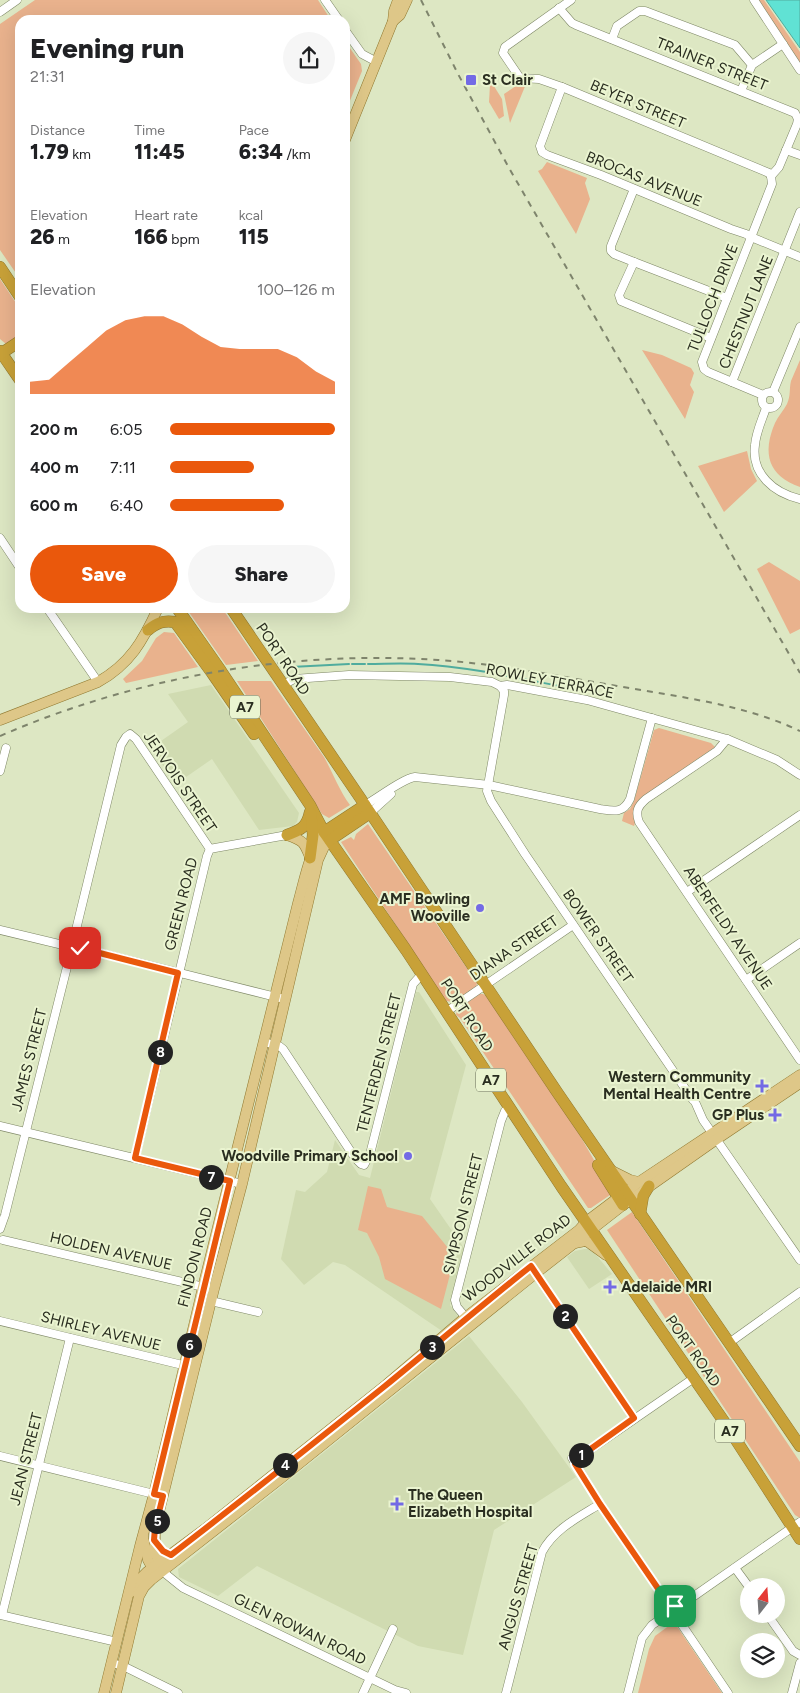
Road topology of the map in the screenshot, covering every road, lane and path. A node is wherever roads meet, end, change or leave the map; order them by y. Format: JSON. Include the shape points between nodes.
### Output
{"nodes":[{"id":1,"x":17,"y":0,"type":"edge"},
{"id":2,"x":325,"y":0,"type":"edge"},
{"id":3,"x":398,"y":0,"type":"edge"},
{"id":4,"x":407,"y":0,"type":"edge"},
{"id":5,"x":571,"y":0,"type":"edge"},
{"id":6,"x":754,"y":0,"type":"edge"},
{"id":7,"x":559,"y":8,"type":"junction"},
{"id":8,"x":0,"y":12,"type":"edge"},
{"id":9,"x":336,"y":15,"type":"edge"},
{"id":10,"x":393,"y":21,"type":"junction"},
{"id":11,"x":350,"y":37,"type":"edge"},
{"id":12,"x":612,"y":39,"type":"junction"},
{"id":13,"x":783,"y":44,"type":"junction"},
{"id":14,"x":377,"y":62,"type":"junction"},
{"id":15,"x":752,"y":64,"type":"junction"},
{"id":16,"x":800,"y":70,"type":"edge"},
{"id":17,"x":562,"y":87,"type":"junction"},
{"id":18,"x":741,"y":91,"type":"junction"},
{"id":19,"x":350,"y":128,"type":"edge"},
{"id":20,"x":786,"y":150,"type":"junction"},
{"id":21,"x":800,"y":155,"type":"edge"},
{"id":22,"x":772,"y":176,"type":"junction"},
{"id":23,"x":634,"y":189,"type":"junction"},
{"id":24,"x":800,"y":212,"type":"edge"},
{"id":25,"x":751,"y":237,"type":"junction"},
{"id":26,"x":785,"y":251,"type":"junction"},
{"id":27,"x":800,"y":257,"type":"edge"},
{"id":28,"x":634,"y":262,"type":"junction"},
{"id":29,"x":0,"y":267,"type":"edge"},
{"id":30,"x":15,"y":290,"type":"edge"},
{"id":31,"x":727,"y":298,"type":"junction"},
{"id":32,"x":800,"y":327,"type":"edge"},
{"id":33,"x":711,"y":338,"type":"junction"},
{"id":34,"x":15,"y":344,"type":"edge"},
{"id":35,"x":0,"y":352,"type":"edge"},
{"id":36,"x":15,"y":373,"type":"edge"},
{"id":37,"x":732,"y":382,"type":"junction"},
{"id":38,"x":773,"y":392,"type":"junction"},
{"id":39,"x":763,"y":395,"type":"junction"},
{"id":40,"x":766,"y":408,"type":"junction"},
{"id":41,"x":800,"y":499,"type":"edge"},
{"id":42,"x":0,"y":538,"type":"edge"},
{"id":43,"x":15,"y":560,"type":"edge"},
{"id":44,"x":50,"y":613,"type":"edge"},
{"id":45,"x":156,"y":613,"type":"edge"},
{"id":46,"x":180,"y":613,"type":"edge"},
{"id":47,"x":233,"y":613,"type":"edge"},
{"id":48,"x":148,"y":630,"type":"junction"},
{"id":49,"x":98,"y":682,"type":"junction"},
{"id":50,"x":283,"y":685,"type":"junction"},
{"id":51,"x":500,"y":686,"type":"junction"},
{"id":52,"x":652,"y":718,"type":"junction"},
{"id":53,"x":0,"y":720,"type":"edge"},
{"id":54,"x":727,"y":739,"type":"junction"},
{"id":55,"x":269,"y":743,"type":"junction"},
{"id":56,"x":6,"y":748,"type":"dead end"},
{"id":57,"x":0,"y":771,"type":"edge"},
{"id":58,"x":800,"y":775,"type":"edge"},
{"id":59,"x":489,"y":784,"type":"junction"},
{"id":60,"x":310,"y":805,"type":"junction"},
{"id":61,"x":368,"y":809,"type":"junction"},
{"id":62,"x":800,"y":816,"type":"edge"},
{"id":63,"x":287,"y":835,"type":"junction"},
{"id":64,"x":327,"y":836,"type":"junction"},
{"id":65,"x":210,"y":849,"type":"junction"},
{"id":66,"x":314,"y":859,"type":"junction"},
{"id":67,"x":344,"y":860,"type":"junction"},
{"id":68,"x":687,"y":892,"type":"junction"},
{"id":69,"x":573,"y":925,"type":"junction"},
{"id":70,"x":0,"y":930,"type":"edge"},
{"id":71,"x":74,"y":938,"type":"junction"},
{"id":72,"x":800,"y":943,"type":"edge"},
{"id":73,"x":63,"y":945,"type":"junction"},
{"id":74,"x":80,"y":948,"type":"junction"},
{"id":75,"x":70,"y":955,"type":"junction"},
{"id":76,"x":178,"y":973,"type":"junction"},
{"id":77,"x":422,"y":974,"type":"junction"},
{"id":78,"x":746,"y":980,"type":"junction"},
{"id":79,"x":485,"y":984,"type":"junction"},
{"id":80,"x":281,"y":998,"type":"junction"},
{"id":81,"x":446,"y":1012,"type":"junction"},
{"id":82,"x":264,"y":1042,"type":"junction"},
{"id":83,"x":275,"y":1045,"type":"junction"},
{"id":84,"x":800,"y":1060,"type":"edge"},
{"id":85,"x":800,"y":1075,"type":"edge"},
{"id":86,"x":800,"y":1083,"type":"edge"},
{"id":87,"x":510,"y":1108,"type":"junction"},
{"id":88,"x":0,"y":1126,"type":"edge"},
{"id":89,"x":26,"y":1132,"type":"junction"},
{"id":90,"x":587,"y":1135,"type":"junction"},
{"id":91,"x":715,"y":1136,"type":"junction"},
{"id":92,"x":135,"y":1158,"type":"junction"},
{"id":93,"x":610,"y":1170,"type":"junction"},
{"id":94,"x":230,"y":1181,"type":"junction"},
{"id":95,"x":242,"y":1184,"type":"junction"},
{"id":96,"x":644,"y":1184,"type":"junction"},
{"id":97,"x":624,"y":1198,"type":"junction"},
{"id":98,"x":640,"y":1214,"type":"junction"},
{"id":99,"x":588,"y":1226,"type":"junction"},
{"id":100,"x":0,"y":1229,"type":"edge"},
{"id":101,"x":1,"y":1239,"type":"edge"},
{"id":102,"x":574,"y":1244,"type":"junction"},
{"id":103,"x":612,"y":1260,"type":"junction"},
{"id":104,"x":800,"y":1260,"type":"edge"},
{"id":105,"x":534,"y":1270,"type":"junction"},
{"id":106,"x":209,"y":1288,"type":"junction"},
{"id":107,"x":800,"y":1292,"type":"edge"},
{"id":108,"x":211,"y":1301,"type":"junction"},
{"id":109,"x":258,"y":1312,"type":"dead end"},
{"id":110,"x":0,"y":1321,"type":"edge"},
{"id":111,"x":469,"y":1321,"type":"junction"},
{"id":112,"x":70,"y":1338,"type":"junction"},
{"id":113,"x":729,"y":1342,"type":"junction"},
{"id":114,"x":190,"y":1367,"type":"junction"},
{"id":115,"x":694,"y":1378,"type":"junction"},
{"id":116,"x":634,"y":1418,"type":"junction"},
{"id":117,"x":800,"y":1446,"type":"edge"},
{"id":118,"x":0,"y":1456,"type":"edge"},
{"id":119,"x":39,"y":1466,"type":"junction"},
{"id":120,"x":159,"y":1495,"type":"junction"},
{"id":121,"x":600,"y":1504,"type":"junction"},
{"id":122,"x":796,"y":1525,"type":"edge"},
{"id":123,"x":143,"y":1536,"type":"junction"},
{"id":124,"x":800,"y":1539,"type":"edge"},
{"id":125,"x":154,"y":1540,"type":"junction"},
{"id":126,"x":171,"y":1555,"type":"junction"},
{"id":127,"x":735,"y":1568,"type":"junction"},
{"id":128,"x":157,"y":1570,"type":"junction"},
{"id":129,"x":742,"y":1578,"type":"edge"},
{"id":130,"x":128,"y":1597,"type":"junction"},
{"id":131,"x":673,"y":1611,"type":"junction"},
{"id":132,"x":1,"y":1615,"type":"edge"},
{"id":133,"x":773,"y":1623,"type":"edge"},
{"id":134,"x":393,"y":1629,"type":"dead end"},
{"id":135,"x":117,"y":1642,"type":"junction"},
{"id":136,"x":800,"y":1655,"type":"edge"},
{"id":137,"x":112,"y":1663,"type":"junction"},
{"id":138,"x":800,"y":1663,"type":"edge"},
{"id":139,"x":123,"y":1666,"type":"junction"},
{"id":140,"x":370,"y":1678,"type":"junction"},
{"id":141,"x":104,"y":1693,"type":"edge"},
{"id":142,"x":116,"y":1693,"type":"edge"},
{"id":143,"x":178,"y":1693,"type":"edge"},
{"id":144,"x":363,"y":1693,"type":"edge"},
{"id":145,"x":406,"y":1693,"type":"edge"},
{"id":146,"x":506,"y":1693,"type":"edge"},
{"id":147,"x":628,"y":1693,"type":"edge"},
{"id":148,"x":728,"y":1693,"type":"edge"},
{"id":149,"x":792,"y":1693,"type":"edge"}],
"edges":[{"from":1,"to":8,"type":"street"},
{"from":2,"to":9,"type":"street"},
{"from":3,"to":10,"type":"main road"},
{"from":4,"to":10,"type":"main road"},
{"from":5,"to":7,"type":"street"},
{"from":6,"to":13,"type":"street"},
{"from":7,"to":12,"type":"street","name":"TRAINER STREET","via":[[572,23]]},
{"from":7,"to":17,"type":"street","name":"BEYER STREET","via":[[504,47],[502,53],[520,78],[539,79]]},
{"from":10,"to":14,"type":"main road"},
{"from":11,"to":14,"type":"street","via":[[362,54]]},
{"from":12,"to":15,"type":"street","via":[[617,26],[645,10],[735,45]]},
{"from":12,"to":18,"type":"street","name":"TRAINER STREET"},
{"from":13,"to":15,"type":"street"},
{"from":13,"to":16,"type":"street"},
{"from":14,"to":19,"type":"main road"},
{"from":15,"to":18,"type":"street"},
{"from":17,"to":22,"type":"street","name":"BEYER STREET"},
{"from":17,"to":23,"type":"street","name":"BROCAS AVENUE","via":[[540,146],[542,152]]},
{"from":18,"to":20,"type":"street","name":"TRAINER STREET","via":[[795,113],[797,124]]},
{"from":20,"to":21,"type":"street"},
{"from":20,"to":22,"type":"street","name":"TRAINER STREET"},
{"from":22,"to":25,"type":"street","name":"TULLOCH DRIVE","via":[[772,184]]},
{"from":23,"to":25,"type":"street","name":"BROCAS AVENUE"},
{"from":23,"to":28,"type":"street","via":[[611,250]]},
{"from":24,"to":26,"type":"street","name":"CHESTNUT LANE"},
{"from":25,"to":26,"type":"street","name":"BROCAS AVENUE"},
{"from":25,"to":31,"type":"street","name":"TULLOCH DRIVE"},
{"from":26,"to":27,"type":"street","name":"BROCAS AVENUE"},
{"from":26,"to":37,"type":"street","name":"CHESTNUT LANE"},
{"from":28,"to":31,"type":"street"},
{"from":28,"to":33,"type":"street","via":[[619,296],[620,301]]},
{"from":29,"to":30,"type":"highway"},
{"from":31,"to":33,"type":"street","name":"TULLOCH DRIVE"},
{"from":32,"to":38,"type":"street"},
{"from":33,"to":37,"type":"street","name":"TULLOCH DRIVE","via":[[702,365],[708,372]]},
{"from":34,"to":35,"type":"highway"},
{"from":35,"to":36,"type":"highway"},
{"from":37,"to":39,"type":"street","name":"TULLOCH DRIVE"},
{"from":38,"to":39,"type":"street"},
{"from":38,"to":40,"type":"street","via":[[778,404]]},
{"from":39,"to":40,"type":"street","via":[[762,403]]},
{"from":40,"to":41,"type":"street","via":[[756,439],[757,463],[774,489]]},
{"from":42,"to":43,"type":"street"},
{"from":44,"to":49,"type":"street"},
{"from":45,"to":48,"type":"main road"},
{"from":46,"to":55,"type":"highway","name":"PORT ROAD","number":"A7"},
{"from":47,"to":50,"type":"highway","name":"PORT ROAD"},
{"from":48,"to":49,"type":"main road","via":[[128,660]]},
{"from":48,"to":55,"type":"highway","via":[[158,622],[175,622],[260,743]]},
{"from":49,"to":53,"type":"main road"},
{"from":50,"to":51,"type":"street","name":"ROWLEY TERRACE","via":[[294,678],[382,675],[450,677],[492,682]]},
{"from":50,"to":61,"type":"highway","name":"PORT ROAD"},
{"from":51,"to":52,"type":"street","name":"ROWLEY TERRACE","via":[[587,700]]},
{"from":51,"to":59,"type":"street","via":[[504,695]]},
{"from":52,"to":54,"type":"street","name":"ROWLEY TERRACE"},
{"from":52,"to":59,"type":"street","via":[[630,799],[622,810],[600,809]]},
{"from":54,"to":58,"type":"street","name":"ROWLEY TERRACE","via":[[777,760]]},
{"from":54,"to":68,"type":"street","name":"ABERFELDY AVENUE","via":[[717,751],[646,799],[637,810],[639,822]]},
{"from":55,"to":60,"type":"highway","name":"PORT ROAD","number":"A7"},
{"from":56,"to":57,"type":"street"},
{"from":59,"to":61,"type":"street","via":[[415,777]]},
{"from":59,"to":69,"type":"street","name":"BOWER STREET","via":[[487,792],[491,801]]},
{"from":60,"to":63,"type":"highway","via":[[307,823],[300,831]]},
{"from":60,"to":64,"type":"highway","name":"PORT ROAD","number":"A7"},
{"from":60,"to":66,"type":"highway"},
{"from":61,"to":64,"type":"highway"},
{"from":61,"to":79,"type":"highway","name":"PORT ROAD"},
{"from":62,"to":68,"type":"street"},
{"from":63,"to":65,"type":"street","name":"GREEN ROAD"},
{"from":63,"to":66,"type":"main road","via":[[302,840]]},
{"from":64,"to":66,"type":"main road","name":"FINDON ROAD","via":[[319,840]]},
{"from":64,"to":67,"type":"highway","name":"PORT ROAD","number":"A7"},
{"from":65,"to":71,"type":"street","name":"JERVOIS STREET","via":[[130,734],[121,745]]},
{"from":65,"to":76,"type":"street","name":"GREEN ROAD"},
{"from":66,"to":67,"type":"main road","via":[[328,855]]},
{"from":66,"to":80,"type":"main road","name":"FINDON ROAD"},
{"from":67,"to":77,"type":"highway","name":"PORT ROAD","number":"A7"},
{"from":68,"to":78,"type":"street","name":"ABERFELDY AVENUE"},
{"from":69,"to":79,"type":"street","name":"DIANA STREET"},
{"from":69,"to":91,"type":"street","name":"BOWER STREET"},
{"from":70,"to":73,"type":"street"},
{"from":71,"to":73,"type":"street","via":[[66,940]]},
{"from":71,"to":74,"type":"street","via":[[80,943]]},
{"from":72,"to":78,"type":"street"},
{"from":73,"to":75,"type":"street"},
{"from":74,"to":75,"type":"street"},
{"from":74,"to":76,"type":"street"},
{"from":75,"to":89,"type":"street","name":"JAMES STREET"},
{"from":76,"to":80,"type":"street"},
{"from":76,"to":92,"type":"street","name":"GREEN ROAD"},
{"from":77,"to":81,"type":"highway","name":"PORT ROAD","number":"A7"},
{"from":77,"to":83,"type":"street","name":"TENTERDEN STREET","via":[[412,984],[368,1161],[364,1165],[355,1158],[282,1049]]},
{"from":78,"to":84,"type":"street","name":"ABERFELDY AVENUE"},
{"from":79,"to":81,"type":"street","name":"DIANA STREET"},
{"from":79,"to":90,"type":"highway","name":"PORT ROAD"},
{"from":80,"to":82,"type":"main road","name":"FINDON ROAD"},
{"from":80,"to":83,"type":"main road","name":"FINDON ROAD"},
{"from":81,"to":87,"type":"highway","name":"PORT ROAD","number":"A7"},
{"from":82,"to":83,"type":"street"},
{"from":82,"to":94,"type":"main road","name":"FINDON ROAD"},
{"from":83,"to":95,"type":"main road","name":"FINDON ROAD"},
{"from":85,"to":91,"type":"main road","name":"WOODVILLE ROAD"},
{"from":86,"to":91,"type":"main road","name":"WOODVILLE ROAD"},
{"from":87,"to":99,"type":"highway","name":"PORT ROAD","number":"A7"},
{"from":87,"to":111,"type":"street","name":"SIMPSON STREET","via":[[505,1111],[501,1122],[455,1300]]},
{"from":88,"to":89,"type":"street"},
{"from":89,"to":92,"type":"street"},
{"from":89,"to":100,"type":"street","name":"JAMES STREET"},
{"from":90,"to":93,"type":"highway","name":"PORT ROAD"},
{"from":90,"to":97,"type":"highway","via":[[597,1162]]},
{"from":91,"to":96,"type":"main road","name":"WOODVILLE ROAD"},
{"from":91,"to":104,"type":"street","name":"BOWER STREET"},
{"from":92,"to":94,"type":"street"},
{"from":93,"to":96,"type":"main road"},
{"from":93,"to":97,"type":"highway","name":"PORT ROAD"},
{"from":94,"to":95,"type":"street"},
{"from":94,"to":106,"type":"main road","name":"FINDON ROAD"},
{"from":95,"to":106,"type":"main road","name":"FINDON ROAD"},
{"from":96,"to":97,"type":"main road","name":"WOODVILLE ROAD"},
{"from":96,"to":98,"type":"highway"},
{"from":97,"to":98,"type":"highway","name":"PORT ROAD"},
{"from":97,"to":99,"type":"main road","name":"WOODVILLE ROAD"},
{"from":98,"to":113,"type":"highway","name":"PORT ROAD"},
{"from":99,"to":102,"type":"main road","name":"WOODVILLE ROAD"},
{"from":99,"to":103,"type":"highway","name":"PORT ROAD","number":"A7"},
{"from":99,"to":105,"type":"main road","name":"WOODVILLE ROAD","via":[[578,1230]]},
{"from":101,"to":106,"type":"street","name":"HOLDEN AVENUE"},
{"from":102,"to":103,"type":"main road","via":[[588,1242]]},
{"from":102,"to":105,"type":"main road","name":"WOODVILLE ROAD"},
{"from":103,"to":115,"type":"highway","name":"PORT ROAD","number":"A7"},
{"from":105,"to":111,"type":"main road","name":"WOODVILLE ROAD"},
{"from":105,"to":116,"type":"street"},
{"from":106,"to":108,"type":"main road","name":"FINDON ROAD"},
{"from":106,"to":114,"type":"main road","name":"FINDON ROAD"},
{"from":107,"to":113,"type":"street"},
{"from":108,"to":109,"type":"street"},
{"from":108,"to":114,"type":"main road","name":"FINDON ROAD"},
{"from":110,"to":112,"type":"street","name":"SHIRLEY AVENUE"},
{"from":111,"to":126,"type":"main road","name":"WOODVILLE ROAD"},
{"from":111,"to":128,"type":"main road","name":"WOODVILLE ROAD","via":[[280,1480]]},
{"from":112,"to":114,"type":"street","name":"SHIRLEY AVENUE"},
{"from":112,"to":119,"type":"street","name":"JEAN STREET"},
{"from":113,"to":117,"type":"highway","name":"PORT ROAD"},
{"from":114,"to":120,"type":"main road","name":"FINDON ROAD"},
{"from":115,"to":116,"type":"street"},
{"from":115,"to":122,"type":"highway","name":"PORT ROAD","number":"A7"},
{"from":116,"to":121,"type":"street","via":[[573,1461]]},
{"from":118,"to":119,"type":"street"},
{"from":119,"to":120,"type":"street"},
{"from":119,"to":132,"type":"street","name":"JEAN STREET"},
{"from":120,"to":123,"type":"main road","name":"FINDON ROAD"},
{"from":120,"to":125,"type":"main road","name":"FINDON ROAD"},
{"from":121,"to":131,"type":"street"},
{"from":121,"to":146,"type":"street","name":"ANGUS STREET","via":[[558,1531],[542,1552]]},
{"from":122,"to":124,"type":"highway","name":"PORT ROAD","number":"A7"},
{"from":122,"to":127,"type":"street"},
{"from":123,"to":128,"type":"main road","via":[[148,1560]]},
{"from":123,"to":130,"type":"main road","name":"FINDON ROAD"},
{"from":125,"to":126,"type":"main road"},
{"from":125,"to":128,"type":"main road","name":"FINDON ROAD"},
{"from":126,"to":128,"type":"main road","name":"WOODVILLE ROAD"},
{"from":127,"to":129,"type":"street"},
{"from":127,"to":131,"type":"street"},
{"from":128,"to":130,"type":"main road","name":"WOODVILLE ROAD","via":[[141,1577]]},
{"from":128,"to":139,"type":"main road","via":[[139,1596]]},
{"from":128,"to":140,"type":"street","name":"GLEN ROWAN ROAD","via":[[175,1587]]},
{"from":130,"to":135,"type":"main road","name":"FINDON ROAD"},
{"from":131,"to":147,"type":"street","via":[[642,1638]]},
{"from":131,"to":148,"type":"street"},
{"from":132,"to":135,"type":"street"},
{"from":133,"to":136,"type":"street","via":[[789,1646]]},
{"from":134,"to":140,"type":"street"},
{"from":135,"to":137,"type":"main road","name":"FINDON ROAD"},
{"from":137,"to":139,"type":"street"},
{"from":137,"to":141,"type":"main road","name":"FINDON ROAD"},
{"from":138,"to":149,"type":"street"},
{"from":139,"to":142,"type":"main road"},
{"from":139,"to":143,"type":"street"},
{"from":140,"to":144,"type":"street"},
{"from":140,"to":145,"type":"street","name":"GLEN ROWAN ROAD"}]}
